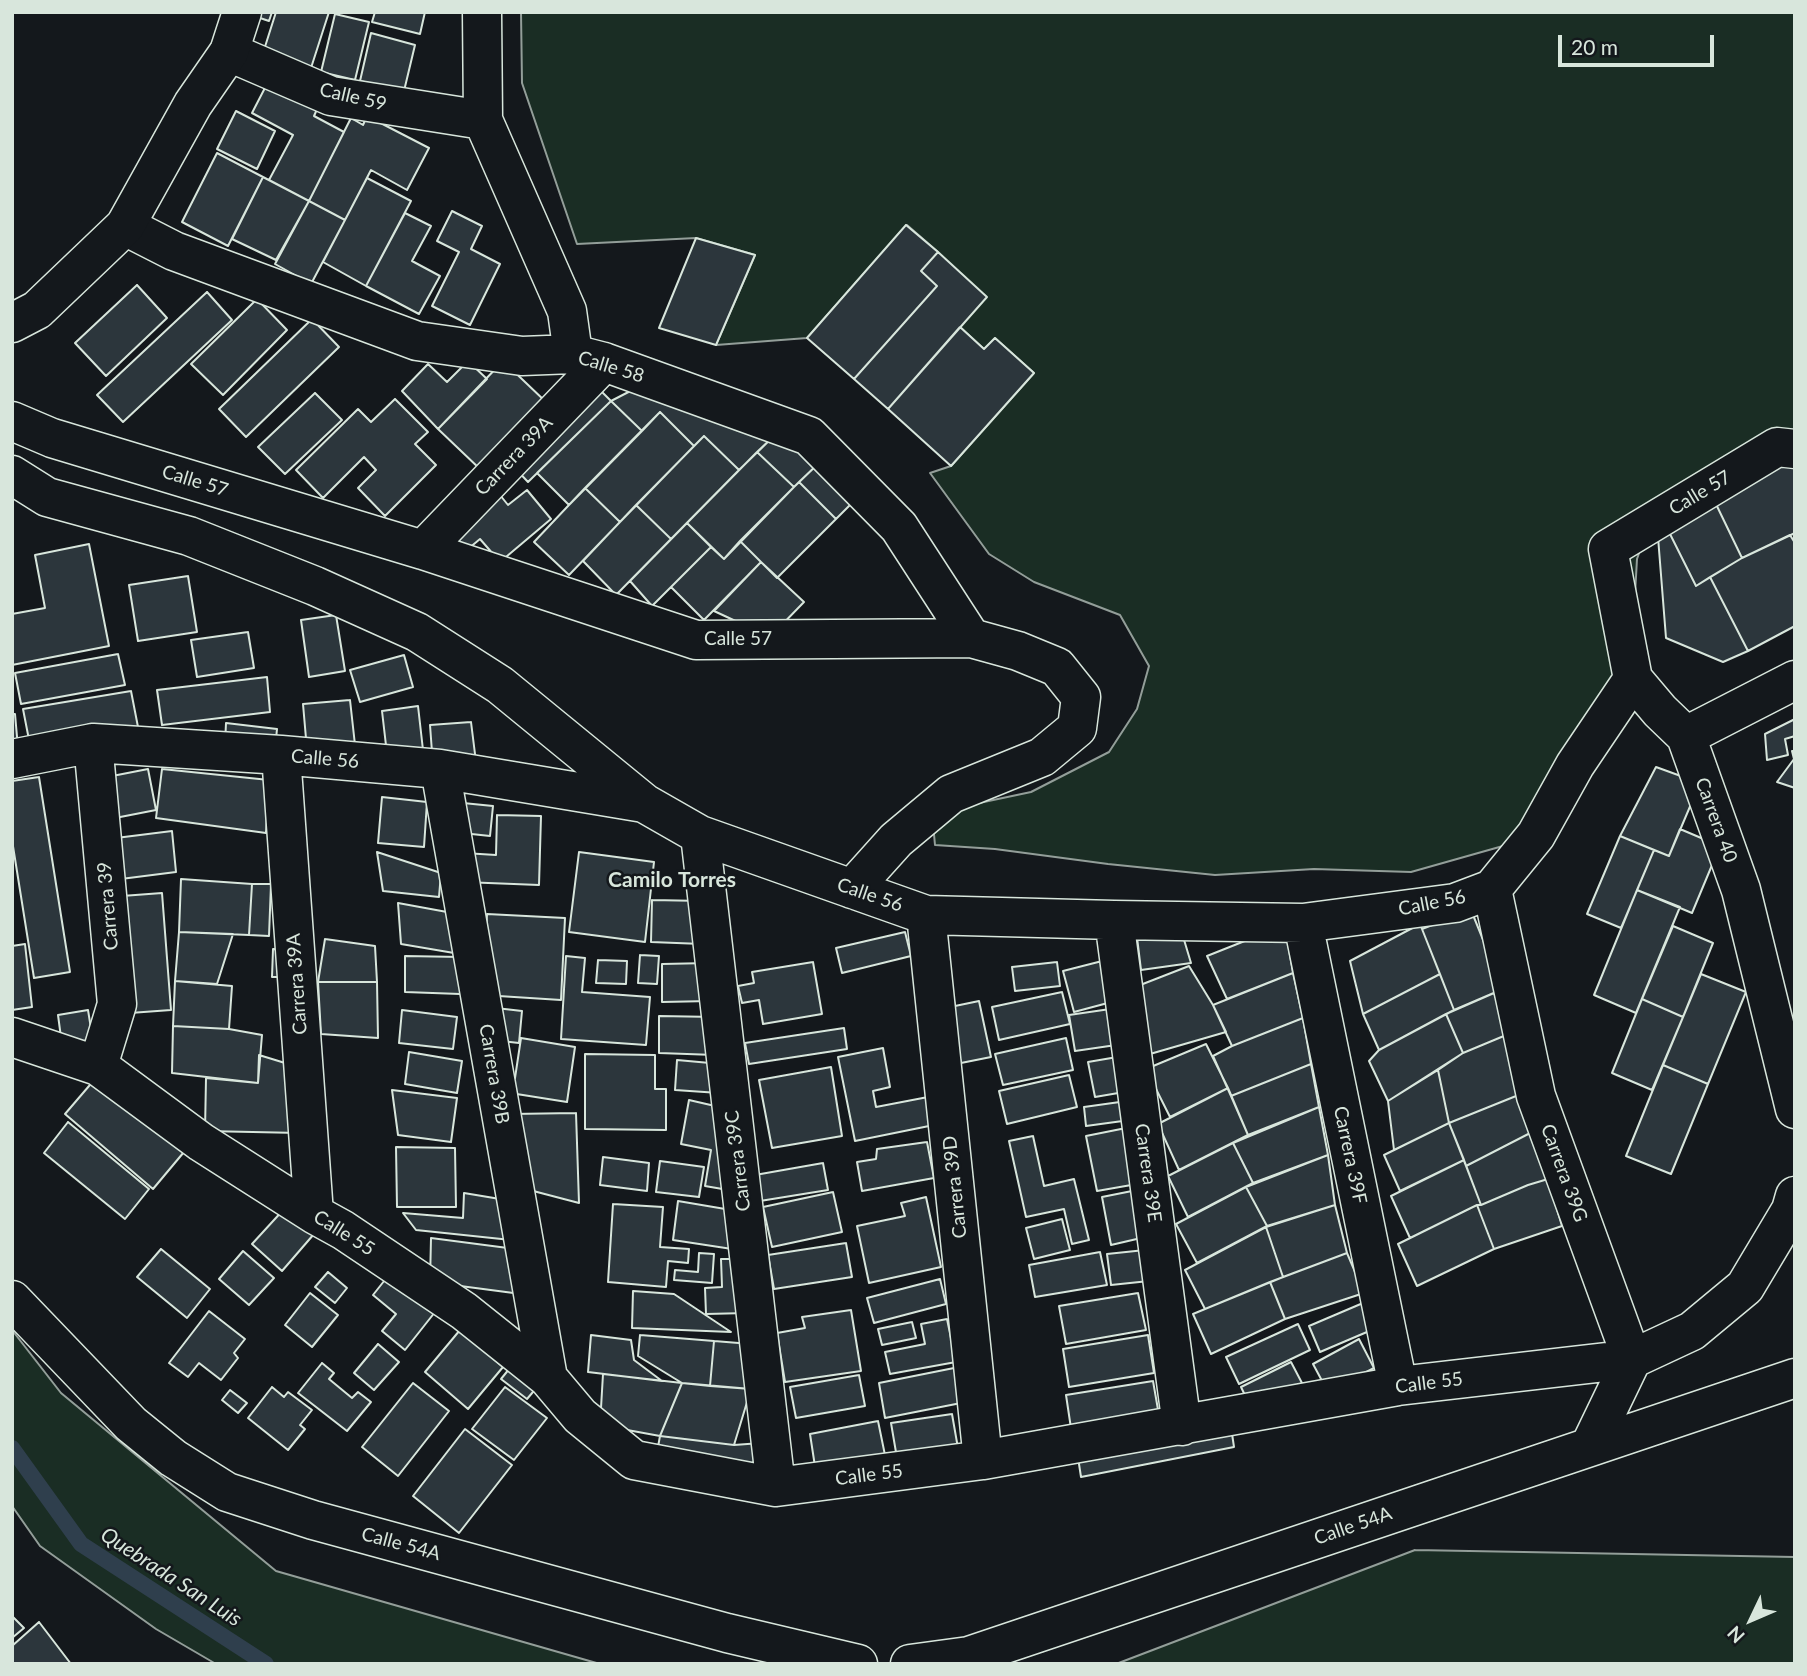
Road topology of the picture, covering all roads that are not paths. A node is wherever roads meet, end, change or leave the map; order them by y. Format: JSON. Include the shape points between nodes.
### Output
{"nodes":[{"id":1,"x":242,"y":12,"type":"edge"},
{"id":2,"x":482,"y":12,"type":"edge"},
{"id":3,"x":229,"y":52,"type":"junction"},
{"id":4,"x":484,"y":120,"type":"junction"},
{"id":5,"x":125,"y":226,"type":"junction"},
{"id":6,"x":12,"y":324,"type":"edge"},
{"id":7,"x":589,"y":358,"type":"junction"},
{"id":8,"x":12,"y":421,"type":"edge"},
{"id":9,"x":1795,"y":449,"type":"edge"},
{"id":10,"x":12,"y":475,"type":"edge"},
{"id":11,"x":1608,"y":549,"type":"joint"},
{"id":12,"x":423,"y":550,"type":"junction"},
{"id":13,"x":971,"y":638,"type":"junction"},
{"id":14,"x":1633,"y":679,"type":"junction"},
{"id":15,"x":1795,"y":680,"type":"edge"},
{"id":16,"x":1686,"y":736,"type":"junction"},
{"id":17,"x":93,"y":743,"type":"junction"},
{"id":18,"x":281,"y":755,"type":"junction"},
{"id":19,"x":12,"y":759,"type":"edge"},
{"id":20,"x":440,"y":769,"type":"junction"},
{"id":21,"x":644,"y":803,"type":"junction"},
{"id":22,"x":700,"y":835,"type":"junction"},
{"id":23,"x":852,"y":889,"type":"junction"},
{"id":24,"x":1492,"y":889,"type":"junction"},
{"id":25,"x":926,"y":915,"type":"junction"},
{"id":26,"x":1114,"y":920,"type":"junction"},
{"id":27,"x":1303,"y":923,"type":"junction"},
{"id":28,"x":12,"y":1037,"type":"edge"},
{"id":29,"x":98,"y":1066,"type":"junction"},
{"id":30,"x":1795,"y":1109,"type":"edge"},
{"id":31,"x":1793,"y":1203,"type":"edge"},
{"id":32,"x":314,"y":1214,"type":"junction"},
{"id":33,"x":12,"y":1300,"type":"edge"},
{"id":34,"x":1632,"y":1359,"type":"junction"},
{"id":35,"x":548,"y":1378,"type":"junction"},
{"id":36,"x":1795,"y":1378,"type":"edge"},
{"id":37,"x":1398,"y":1387,"type":"junction"},
{"id":38,"x":1182,"y":1426,"type":"junction"},
{"id":39,"x":1590,"y":1446,"type":"junction"},
{"id":40,"x":984,"y":1460,"type":"junction"},
{"id":41,"x":776,"y":1488,"type":"junction"},
{"id":42,"x":858,"y":1664,"type":"edge"},
{"id":43,"x":910,"y":1664,"type":"edge"}],
"edges":[{"from":1,"to":3,"type":"street"},
{"from":2,"to":4,"type":"street"},
{"from":3,"to":4,"type":"street","name":"Calle 59","via":[[331,96]]},
{"from":3,"to":5,"type":"street","via":[[193,104]]},
{"from":4,"to":7,"type":"street"},
{"from":5,"to":6,"type":"street","via":[[37,310]]},
{"from":5,"to":7,"type":"street","name":"Calle 58","via":[[174,251],[417,341],[522,356]]},
{"from":7,"to":12,"type":"street","name":"Carrera 39A"},
{"from":7,"to":13,"type":"street","name":"Calle 58","via":[[809,436],[899,527]]},
{"from":8,"to":12,"type":"street","name":"Calle 57","via":[[52,438]]},
{"from":9,"to":11,"type":"street","name":"Calle 57","via":[[1777,447]]},
{"from":10,"to":21,"type":"street","via":[[47,497],[189,536],[417,632],[500,685]]},
{"from":11,"to":14,"type":"street","name":"Carrera 40"},
{"from":12,"to":13,"type":"street","name":"Calle 57","via":[[696,640]]},
{"from":13,"to":23,"type":"street","name":"Calle 57","via":[[1057,667],[1081,697],[1077,728],[1042,757],[951,794],[896,840]]},
{"from":14,"to":16,"type":"street","name":"Carrera 40"},
{"from":14,"to":24,"type":"street","name":"Calle 56","via":[[1575,765],[1536,835]]},
{"from":15,"to":16,"type":"street"},
{"from":16,"to":30,"type":"street","name":"Carrera 40","via":[[1741,890]]},
{"from":17,"to":18,"type":"street","name":"Calle 56"},
{"from":17,"to":19,"type":"street","name":"Calle 56"},
{"from":17,"to":29,"type":"street","name":"Carrera 39","via":[[117,1004]]},
{"from":18,"to":20,"type":"street","name":"Calle 56"},
{"from":18,"to":32,"type":"street","name":"Carrera 39A"},
{"from":20,"to":21,"type":"street","name":"Calle 56"},
{"from":20,"to":35,"type":"street","name":"Carrera 39B"},
{"from":21,"to":22,"type":"street","name":"Calle 56"},
{"from":22,"to":23,"type":"street","name":"Calle 56"},
{"from":22,"to":41,"type":"street","name":"Carrera 39C"},
{"from":23,"to":25,"type":"street","name":"Calle 56"},
{"from":24,"to":27,"type":"street","name":"Calle 56","via":[[1455,902]]},
{"from":24,"to":34,"type":"street","name":"Carrera 39G","via":[[1536,1096]]},
{"from":25,"to":26,"type":"street","name":"Calle 56"},
{"from":25,"to":40,"type":"street","name":"Carrera 39D"},
{"from":26,"to":27,"type":"street","name":"Calle 56"},
{"from":26,"to":38,"type":"street","name":"Carrera 39E"},
{"from":27,"to":37,"type":"street","name":"Carrera 39F"},
{"from":28,"to":29,"type":"street","name":"Calle 55"},
{"from":29,"to":32,"type":"street","name":"Calle 55","via":[[201,1142]]},
{"from":31,"to":34,"type":"street","name":"Calle 55","via":[[1745,1287],[1692,1331]]},
{"from":32,"to":35,"type":"street","name":"Calle 55","via":[[464,1311]]},
{"from":33,"to":42,"type":"street","name":"Calle 54A","via":[[131,1424],[227,1492],[313,1520],[727,1633]]},
{"from":34,"to":37,"type":"street","name":"Calle 55"},
{"from":34,"to":39,"type":"street"},
{"from":35,"to":41,"type":"street","name":"Calle 55","via":[[580,1416],[634,1460]]},
{"from":36,"to":39,"type":"street","name":"Calle 54A"},
{"from":37,"to":38,"type":"street","name":"Calle 55"},
{"from":38,"to":40,"type":"street","name":"Calle 55"},
{"from":39,"to":43,"type":"street","name":"Calle 54A","via":[[969,1656]]},
{"from":40,"to":41,"type":"street","name":"Calle 55"}]}
